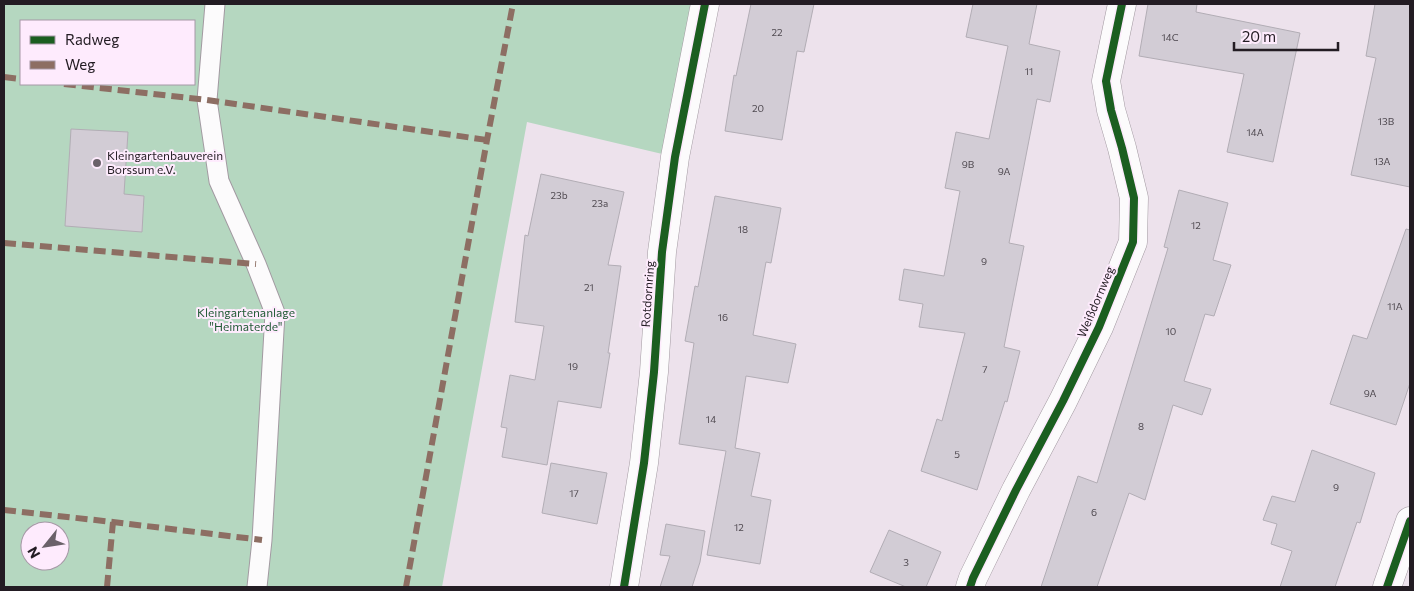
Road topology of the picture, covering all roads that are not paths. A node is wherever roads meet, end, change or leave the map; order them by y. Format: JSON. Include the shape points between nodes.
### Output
{"nodes":[{"id":1,"x":215,"y":4,"type":"edge"},
{"id":2,"x":705,"y":4,"type":"edge"},
{"id":3,"x":1122,"y":4,"type":"edge"},
{"id":4,"x":1410,"y":521,"type":"edge"},
{"id":5,"x":258,"y":587,"type":"edge"},
{"id":6,"x":624,"y":587,"type":"edge"},
{"id":7,"x":970,"y":587,"type":"edge"},
{"id":8,"x":1386,"y":587,"type":"edge"}],
"edges":[{"from":1,"to":5,"type":"lane","via":[[206,100],[219,181],[275,313]]},
{"from":2,"to":6,"type":"street","name":"Rotdornring","via":[[673,167],[662,252],[644,463]]},
{"from":3,"to":7,"type":"street","name":"Weißdornweg","via":[[1106,81],[1134,198],[1133,242],[1099,327]]},
{"from":4,"to":8,"type":"street"}]}
